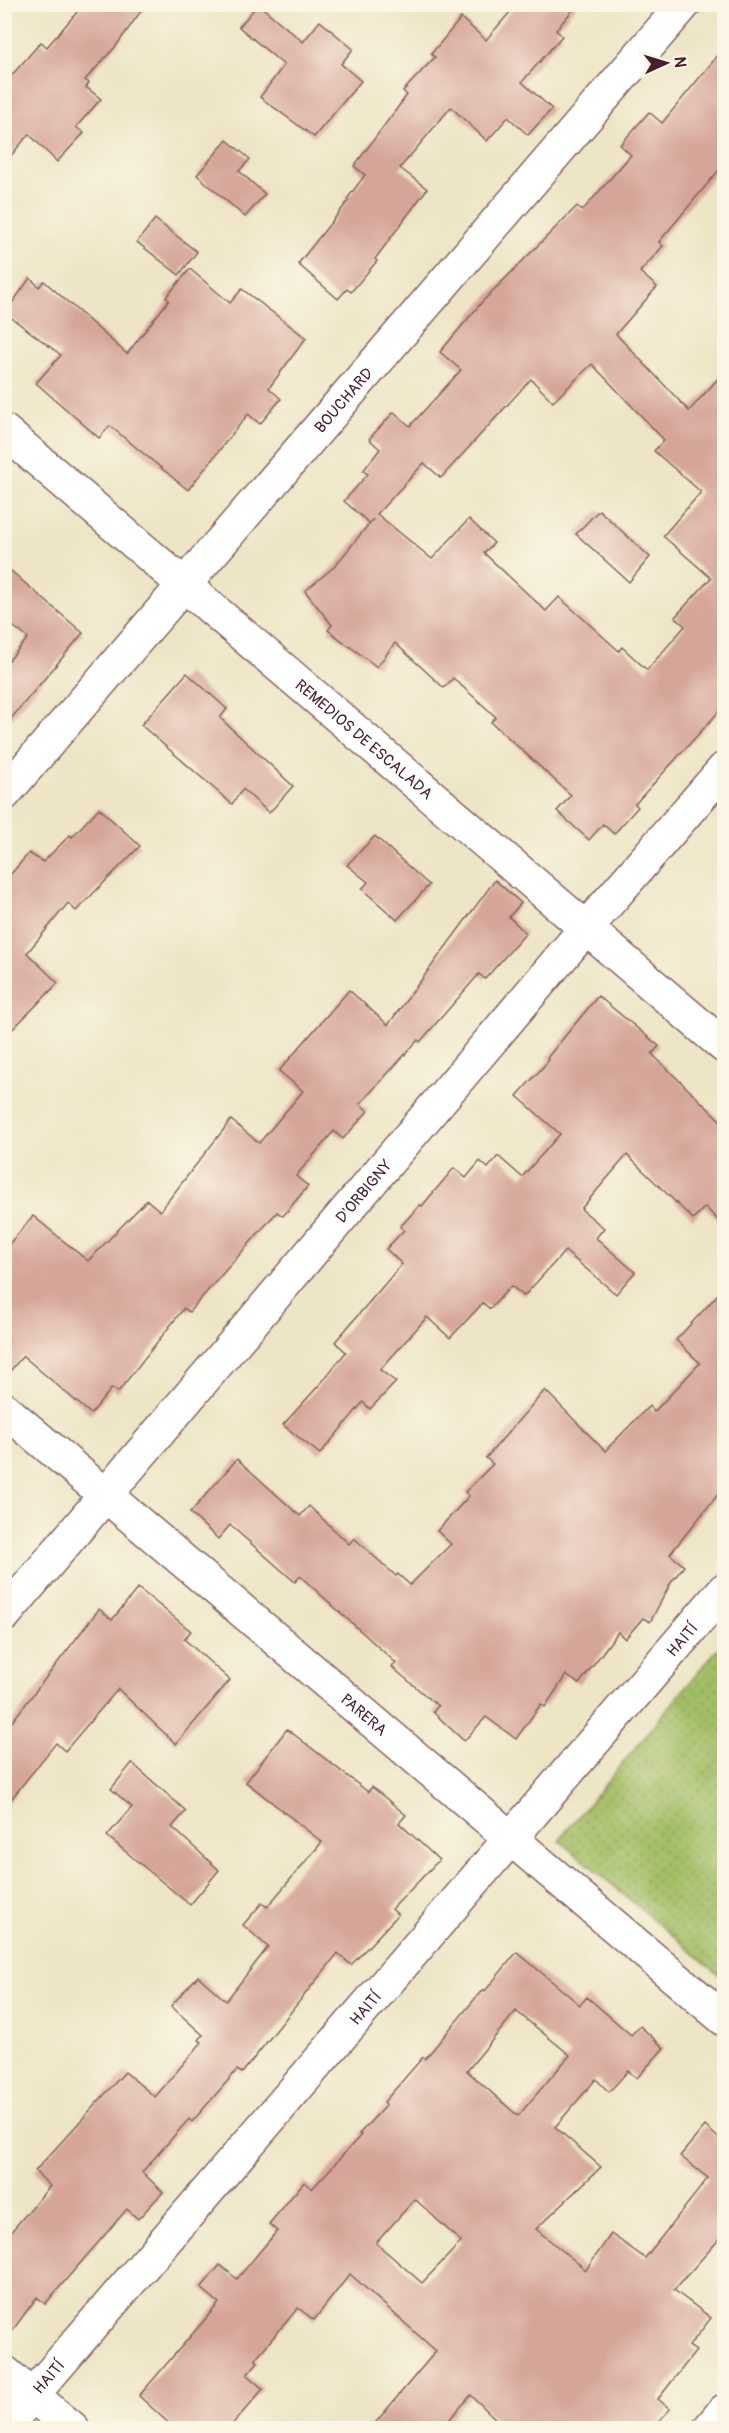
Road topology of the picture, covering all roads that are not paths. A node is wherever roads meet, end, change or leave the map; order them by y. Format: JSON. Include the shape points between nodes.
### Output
{"nodes":[{"id":1,"x":684,"y":4,"type":"edge"},
{"id":2,"x":4,"y":431,"type":"edge"},
{"id":3,"x":184,"y":586,"type":"junction"},
{"id":4,"x":724,"y":769,"type":"edge"},
{"id":5,"x":4,"y":794,"type":"edge"},
{"id":6,"x":586,"y":928,"type":"junction"},
{"id":7,"x":724,"y":1046,"type":"edge"},
{"id":8,"x":4,"y":1409,"type":"edge"},
{"id":9,"x":106,"y":1495,"type":"junction"},
{"id":10,"x":724,"y":1590,"type":"edge"},
{"id":11,"x":4,"y":1615,"type":"edge"},
{"id":12,"x":511,"y":1838,"type":"junction"},
{"id":13,"x":724,"y":2019,"type":"edge"},
{"id":14,"x":4,"y":2372,"type":"edge"},
{"id":15,"x":32,"y":2395,"type":"junction"},
{"id":16,"x":724,"y":2411,"type":"edge"},
{"id":17,"x":4,"y":2428,"type":"edge"},
{"id":18,"x":72,"y":2428,"type":"edge"},
{"id":19,"x":710,"y":2428,"type":"edge"}],
"edges":[{"from":1,"to":3,"type":"street","name":"BOUCHARD"},
{"from":2,"to":3,"type":"street","name":"REMEDIOS DE ESCALADA"},
{"from":3,"to":5,"type":"street","name":"BOUCHARD"},
{"from":3,"to":6,"type":"street","name":"REMEDIOS DE ESCALADA"},
{"from":4,"to":6,"type":"street","name":"D'ORBIGNY"},
{"from":6,"to":7,"type":"street","name":"REMEDIOS DE ESCALADA"},
{"from":6,"to":9,"type":"street","name":"D'ORBIGNY"},
{"from":8,"to":9,"type":"street","name":"PARERA"},
{"from":9,"to":11,"type":"street","name":"D'ORBIGNY"},
{"from":9,"to":12,"type":"street","name":"PARERA"},
{"from":10,"to":12,"type":"street","name":"HAITÍ"},
{"from":12,"to":13,"type":"street","name":"PARERA"},
{"from":12,"to":15,"type":"street","name":"HAITÍ"},
{"from":14,"to":15,"type":"street"},
{"from":15,"to":17,"type":"street","name":"HAITÍ"},
{"from":15,"to":18,"type":"street"},
{"from":16,"to":19,"type":"street"}]}
